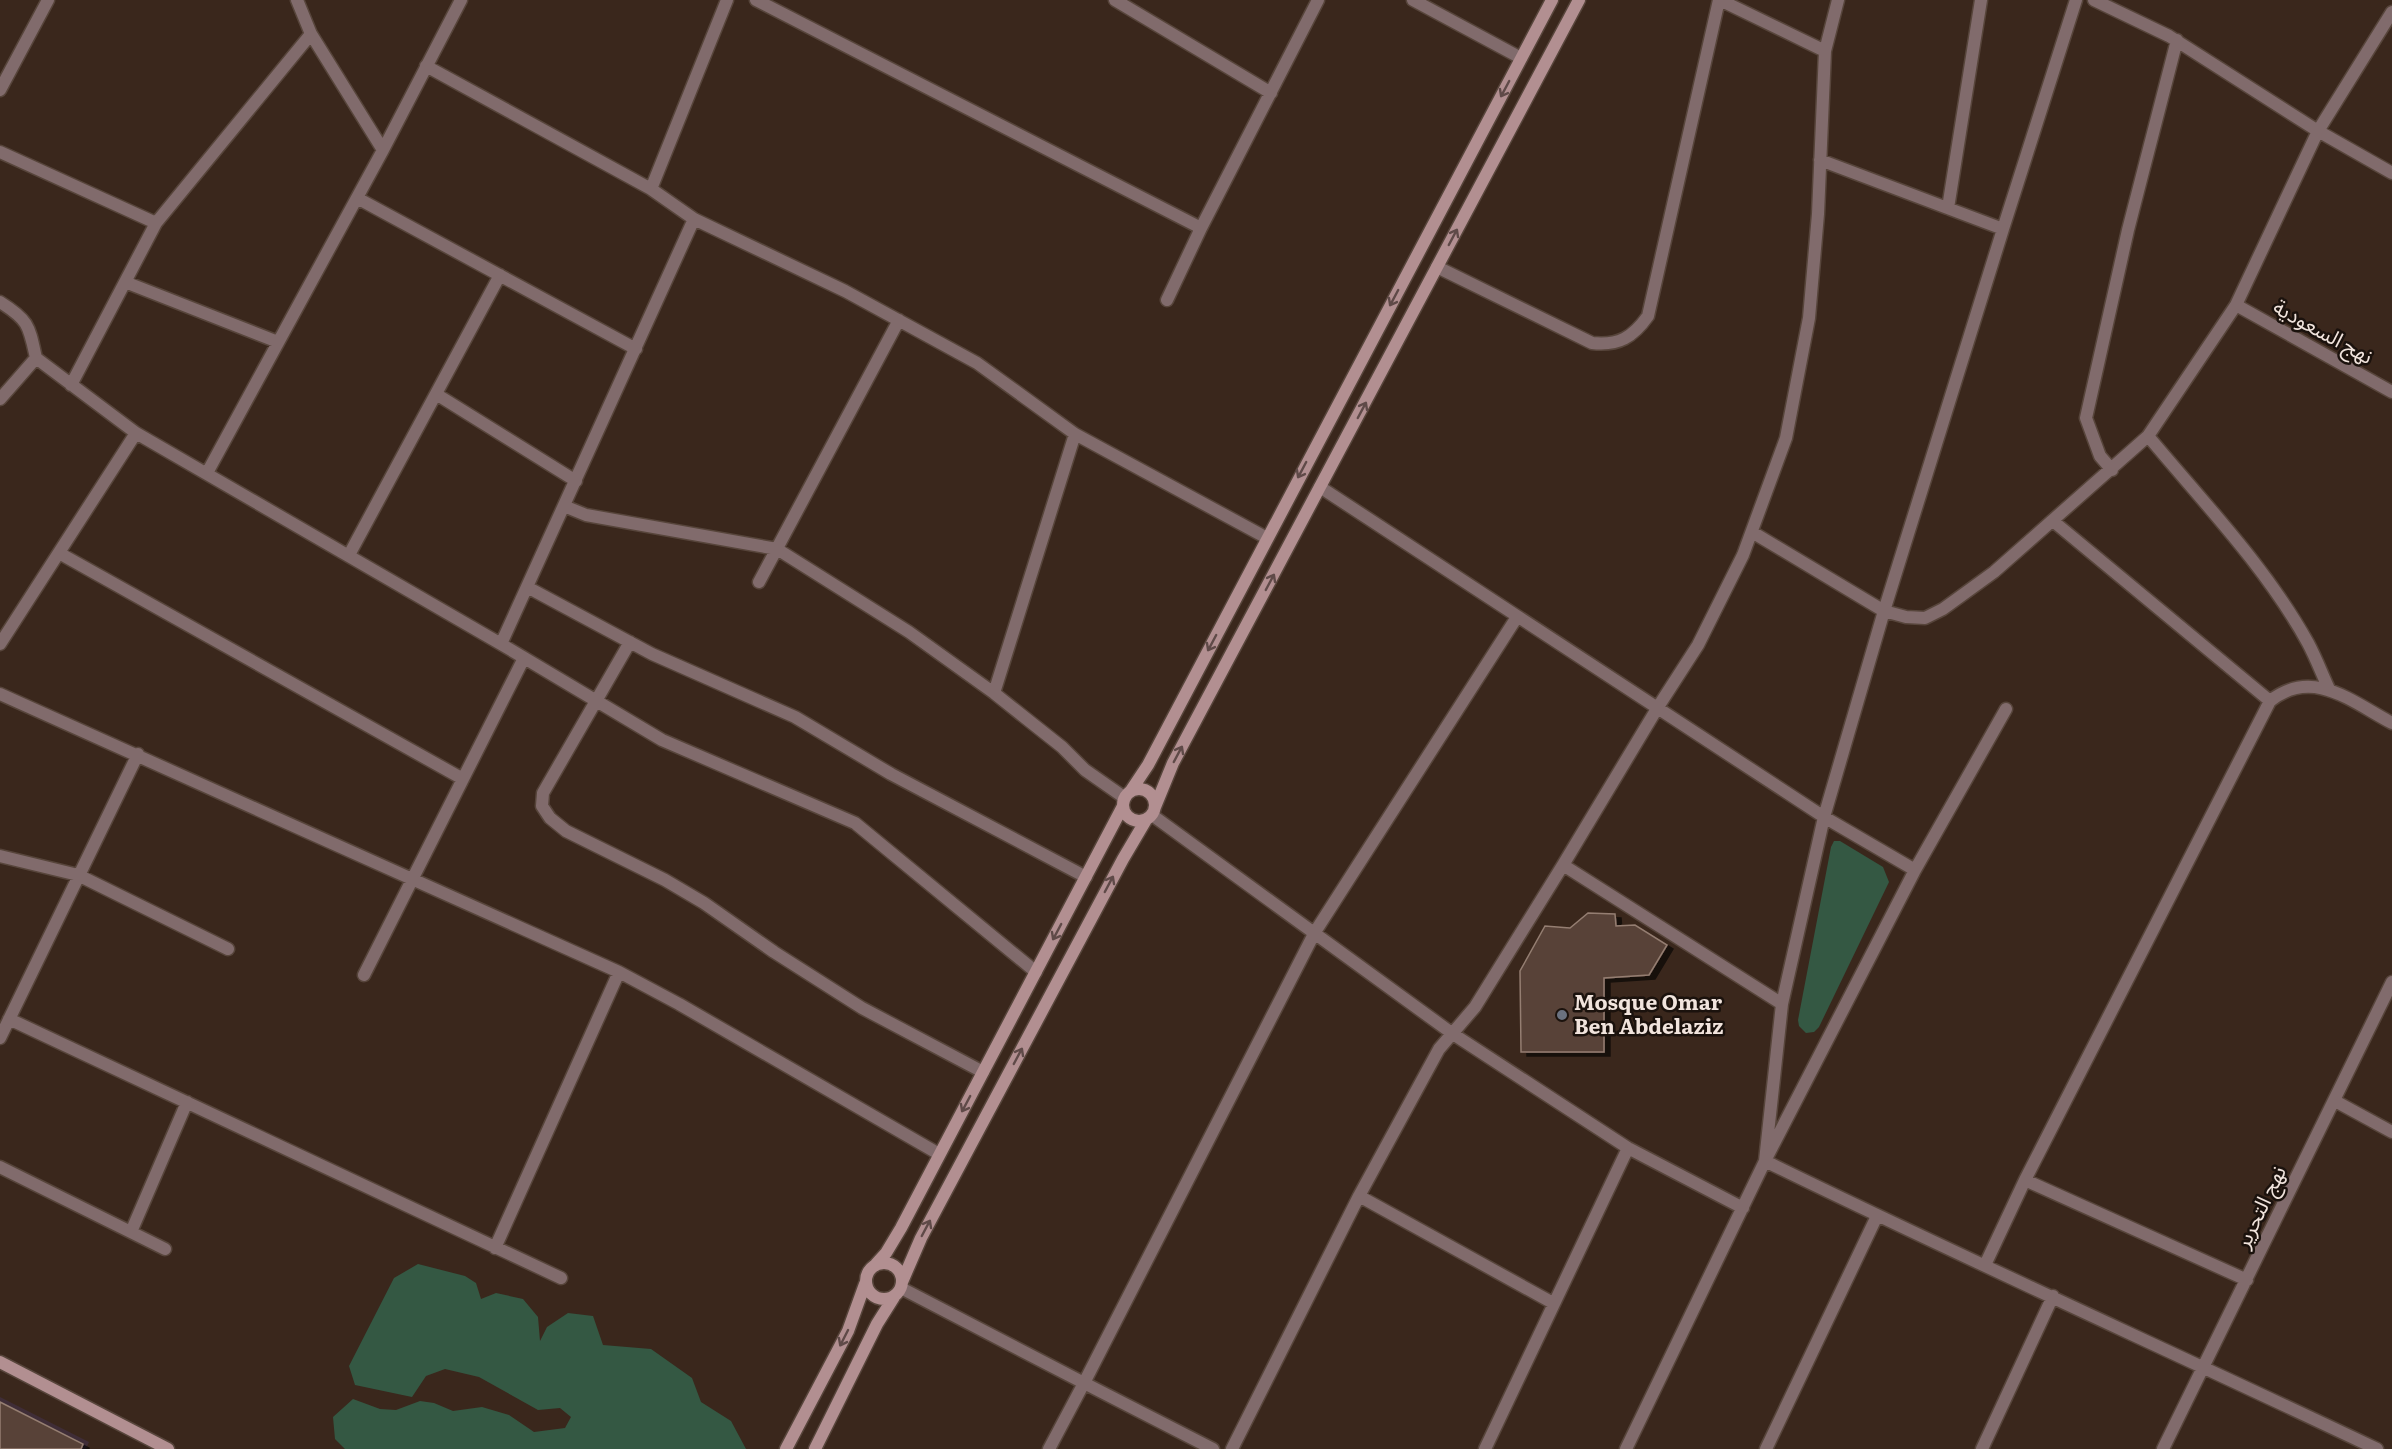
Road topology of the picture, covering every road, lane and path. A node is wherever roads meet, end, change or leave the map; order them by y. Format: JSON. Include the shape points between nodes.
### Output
{"nodes":[{"id":1,"x":48,"y":0,"type":"edge"},
{"id":2,"x":297,"y":0,"type":"edge"},
{"id":3,"x":461,"y":0,"type":"edge"},
{"id":4,"x":727,"y":0,"type":"edge"},
{"id":5,"x":756,"y":0,"type":"edge"},
{"id":6,"x":1115,"y":0,"type":"edge"},
{"id":7,"x":1318,"y":0,"type":"edge"},
{"id":8,"x":1413,"y":0,"type":"edge"},
{"id":9,"x":1552,"y":0,"type":"edge"},
{"id":10,"x":1579,"y":0,"type":"edge"},
{"id":11,"x":1719,"y":0,"type":"edge"},
{"id":12,"x":1838,"y":0,"type":"edge"},
{"id":13,"x":1981,"y":0,"type":"edge"},
{"id":14,"x":2076,"y":0,"type":"edge"},
{"id":15,"x":2094,"y":0,"type":"edge"},
{"id":16,"x":1134,"y":4,"type":"edge"},
{"id":17,"x":2392,"y":12,"type":"edge"},
{"id":18,"x":311,"y":34,"type":"junction"},
{"id":19,"x":2177,"y":40,"type":"junction"},
{"id":20,"x":1825,"y":51,"type":"junction"},
{"id":21,"x":1521,"y":58,"type":"junction"},
{"id":22,"x":426,"y":66,"type":"junction"},
{"id":23,"x":0,"y":90,"type":"edge"},
{"id":24,"x":1271,"y":93,"type":"junction"},
{"id":25,"x":2318,"y":131,"type":"junction"},
{"id":26,"x":383,"y":150,"type":"junction"},
{"id":27,"x":0,"y":152,"type":"edge"},
{"id":28,"x":1821,"y":160,"type":"junction"},
{"id":29,"x":2392,"y":173,"type":"edge"},
{"id":30,"x":651,"y":189,"type":"junction"},
{"id":31,"x":357,"y":198,"type":"junction"},
{"id":32,"x":1948,"y":208,"type":"junction"},
{"id":33,"x":694,"y":219,"type":"junction"},
{"id":34,"x":156,"y":223,"type":"junction"},
{"id":35,"x":1201,"y":228,"type":"junction"},
{"id":36,"x":2002,"y":229,"type":"junction"},
{"id":37,"x":1437,"y":267,"type":"junction"},
{"id":38,"x":500,"y":275,"type":"junction"},
{"id":39,"x":125,"y":282,"type":"junction"},
{"id":40,"x":1167,"y":300,"type":"dead end"},
{"id":41,"x":0,"y":302,"type":"edge"},
{"id":42,"x":2236,"y":305,"type":"junction"},
{"id":43,"x":899,"y":320,"type":"junction"},
{"id":44,"x":278,"y":342,"type":"junction"},
{"id":45,"x":636,"y":349,"type":"junction"},
{"id":46,"x":36,"y":358,"type":"junction"},
{"id":47,"x":71,"y":385,"type":"junction"},
{"id":48,"x":2392,"y":392,"type":"edge"},
{"id":49,"x":436,"y":394,"type":"junction"},
{"id":50,"x":2,"y":395,"type":"edge"},
{"id":51,"x":136,"y":432,"type":"junction"},
{"id":52,"x":1075,"y":434,"type":"junction"},
{"id":53,"x":2148,"y":436,"type":"junction"},
{"id":54,"x":2112,"y":470,"type":"junction"},
{"id":55,"x":207,"y":473,"type":"junction"},
{"id":56,"x":576,"y":481,"type":"junction"},
{"id":57,"x":1320,"y":487,"type":"junction"},
{"id":58,"x":564,"y":506,"type":"junction"},
{"id":59,"x":2053,"y":521,"type":"junction"},
{"id":60,"x":1752,"y":532,"type":"junction"},
{"id":61,"x":1267,"y":537,"type":"junction"},
{"id":62,"x":777,"y":549,"type":"junction"},
{"id":63,"x":59,"y":553,"type":"junction"},
{"id":64,"x":349,"y":555,"type":"junction"},
{"id":65,"x":759,"y":582,"type":"dead end"},
{"id":66,"x":527,"y":586,"type":"junction"},
{"id":67,"x":1884,"y":611,"type":"junction"},
{"id":68,"x":1517,"y":617,"type":"junction"},
{"id":69,"x":630,"y":642,"type":"junction"},
{"id":70,"x":0,"y":644,"type":"edge"},
{"id":71,"x":501,"y":644,"type":"junction"},
{"id":72,"x":524,"y":658,"type":"junction"},
{"id":73,"x":2329,"y":689,"type":"junction"},
{"id":74,"x":994,"y":693,"type":"junction"},
{"id":75,"x":0,"y":694,"type":"edge"},
{"id":76,"x":596,"y":701,"type":"junction"},
{"id":77,"x":2270,"y":701,"type":"junction"},
{"id":78,"x":1658,"y":707,"type":"junction"},
{"id":79,"x":2006,"y":709,"type":"dead end"},
{"id":80,"x":2392,"y":723,"type":"edge"},
{"id":81,"x":138,"y":754,"type":"junction"},
{"id":82,"x":464,"y":779,"type":"junction"},
{"id":83,"x":1126,"y":798,"type":"junction"},
{"id":84,"x":1151,"y":814,"type":"junction"},
{"id":85,"x":1824,"y":817,"type":"junction"},
{"id":86,"x":0,"y":856,"type":"edge"},
{"id":87,"x":1563,"y":866,"type":"junction"},
{"id":88,"x":1916,"y":870,"type":"junction"},
{"id":89,"x":78,"y":875,"type":"junction"},
{"id":90,"x":1086,"y":877,"type":"junction"},
{"id":91,"x":413,"y":881,"type":"junction"},
{"id":92,"x":1316,"y":932,"type":"junction"},
{"id":93,"x":228,"y":949,"type":"dead end"},
{"id":94,"x":619,"y":972,"type":"junction"},
{"id":95,"x":1036,"y":972,"type":"junction"},
{"id":96,"x":364,"y":975,"type":"dead end"},
{"id":97,"x":2392,"y":982,"type":"edge"},
{"id":98,"x":1782,"y":1004,"type":"junction"},
{"id":99,"x":9,"y":1019,"type":"junction"},
{"id":100,"x":1453,"y":1034,"type":"junction"},
{"id":101,"x":0,"y":1038,"type":"edge"},
{"id":102,"x":982,"y":1072,"type":"junction"},
{"id":103,"x":2335,"y":1101,"type":"junction"},
{"id":104,"x":187,"y":1102,"type":"junction"},
{"id":105,"x":2392,"y":1132,"type":"edge"},
{"id":106,"x":1628,"y":1148,"type":"junction"},
{"id":107,"x":939,"y":1154,"type":"junction"},
{"id":108,"x":1765,"y":1161,"type":"junction"},
{"id":109,"x":0,"y":1167,"type":"edge"},
{"id":110,"x":2025,"y":1180,"type":"junction"},
{"id":111,"x":1359,"y":1196,"type":"junction"},
{"id":112,"x":1743,"y":1208,"type":"junction"},
{"id":113,"x":1877,"y":1216,"type":"junction"},
{"id":114,"x":131,"y":1232,"type":"junction"},
{"id":115,"x":495,"y":1248,"type":"junction"},
{"id":116,"x":165,"y":1249,"type":"dead end"},
{"id":117,"x":876,"y":1264,"type":"junction"},
{"id":118,"x":1985,"y":1265,"type":"junction"},
{"id":119,"x":561,"y":1278,"type":"dead end"},
{"id":120,"x":2247,"y":1280,"type":"junction"},
{"id":121,"x":865,"y":1284,"type":"junction"},
{"id":122,"x":899,"y":1289,"type":"junction"},
{"id":123,"x":2053,"y":1296,"type":"junction"},
{"id":124,"x":1553,"y":1303,"type":"junction"},
{"id":125,"x":0,"y":1362,"type":"edge"},
{"id":126,"x":2204,"y":1367,"type":"junction"},
{"id":127,"x":1084,"y":1383,"type":"junction"},
{"id":128,"x":168,"y":1449,"type":"edge"},
{"id":129,"x":786,"y":1449,"type":"edge"},
{"id":130,"x":815,"y":1449,"type":"edge"},
{"id":131,"x":1049,"y":1449,"type":"edge"},
{"id":132,"x":1213,"y":1449,"type":"edge"},
{"id":133,"x":1232,"y":1449,"type":"edge"},
{"id":134,"x":1485,"y":1449,"type":"edge"},
{"id":135,"x":1626,"y":1449,"type":"edge"},
{"id":136,"x":1766,"y":1449,"type":"edge"},
{"id":137,"x":1982,"y":1449,"type":"edge"},
{"id":138,"x":2163,"y":1449,"type":"edge"},
{"id":139,"x":2377,"y":1449,"type":"edge"}],
"edges":[{"from":1,"to":23,"type":"street"},
{"from":2,"to":18,"type":"street"},
{"from":3,"to":22,"type":"street"},
{"from":4,"to":30,"type":"street"},
{"from":5,"to":35,"type":"street"},
{"from":6,"to":16,"type":"street"},
{"from":7,"to":24,"type":"street"},
{"from":8,"to":21,"type":"street"},
{"from":9,"to":21,"type":"main road"},
{"from":37,"to":10,"type":"main road","one_way":true},
{"from":11,"to":20,"type":"street"},
{"from":11,"to":37,"type":"street","via":[[1648,316],[1637,331],[1606,344],[1592,343]]},
{"from":12,"to":20,"type":"street"},
{"from":13,"to":32,"type":"street"},
{"from":14,"to":36,"type":"street"},
{"from":15,"to":19,"type":"street"},
{"from":16,"to":24,"type":"street"},
{"from":17,"to":25,"type":"street"},
{"from":18,"to":26,"type":"street"},
{"from":18,"to":34,"type":"street"},
{"from":19,"to":25,"type":"street"},
{"from":19,"to":54,"type":"street","via":[[2128,230],[2086,418],[2100,456]]},
{"from":20,"to":28,"type":"street"},
{"from":21,"to":61,"type":"main road","one_way":true},
{"from":22,"to":26,"type":"street"},
{"from":22,"to":30,"type":"street"},
{"from":24,"to":35,"type":"street"},
{"from":25,"to":29,"type":"street"},
{"from":25,"to":42,"type":"street"},
{"from":26,"to":31,"type":"street"},
{"from":27,"to":34,"type":"street"},
{"from":28,"to":32,"type":"street"},
{"from":28,"to":60,"type":"street","via":[[1809,318],[1786,438]]},
{"from":30,"to":33,"type":"street"},
{"from":31,"to":38,"type":"street"},
{"from":31,"to":44,"type":"street"},
{"from":32,"to":36,"type":"street"},
{"from":33,"to":43,"type":"street"},
{"from":33,"to":45,"type":"street"},
{"from":34,"to":39,"type":"street"},
{"from":35,"to":40,"type":"street"},
{"from":36,"to":67,"type":"street"},
{"from":57,"to":37,"type":"main road","one_way":true},
{"from":38,"to":45,"type":"street"},
{"from":38,"to":49,"type":"street"},
{"from":39,"to":44,"type":"street"},
{"from":39,"to":47,"type":"street"},
{"from":41,"to":46,"type":"street","via":[[21,316],[30,328]]},
{"from":42,"to":48,"type":"street","name":"نهج السعودية"},
{"from":42,"to":53,"type":"street"},
{"from":43,"to":52,"type":"street","via":[[977,363]]},
{"from":43,"to":62,"type":"street"},
{"from":44,"to":55,"type":"street"},
{"from":45,"to":56,"type":"street"},
{"from":46,"to":47,"type":"street"},
{"from":46,"to":50,"type":"street"},
{"from":47,"to":51,"type":"street"},
{"from":49,"to":56,"type":"street"},
{"from":49,"to":64,"type":"street"},
{"from":51,"to":55,"type":"street"},
{"from":51,"to":63,"type":"street"},
{"from":52,"to":61,"type":"street"},
{"from":52,"to":74,"type":"street"},
{"from":53,"to":54,"type":"street"},
{"from":53,"to":73,"type":"street","via":[[2283,604]]},
{"from":54,"to":59,"type":"street"},
{"from":55,"to":64,"type":"street"},
{"from":56,"to":58,"type":"street"},
{"from":57,"to":68,"type":"street"},
{"from":84,"to":57,"type":"main road","one_way":true,"via":[[1173,763]]},
{"from":58,"to":62,"type":"street","via":[[586,515]]},
{"from":58,"to":66,"type":"street"},
{"from":59,"to":67,"type":"street","via":[[1943,609],[1925,618]]},
{"from":59,"to":77,"type":"street"},
{"from":60,"to":67,"type":"street"},
{"from":60,"to":78,"type":"street","via":[[1724,597]]},
{"from":61,"to":83,"type":"main road","one_way":true,"via":[[1152,758]]},
{"from":62,"to":65,"type":"street"},
{"from":62,"to":74,"type":"street","via":[[909,632]]},
{"from":63,"to":70,"type":"street"},
{"from":63,"to":82,"type":"street"},
{"from":64,"to":71,"type":"street"},
{"from":66,"to":69,"type":"street"},
{"from":66,"to":71,"type":"street"},
{"from":67,"to":85,"type":"street"},
{"from":68,"to":78,"type":"street"},
{"from":68,"to":92,"type":"street"},
{"from":69,"to":76,"type":"street"},
{"from":69,"to":90,"type":"street","via":[[795,717],[891,774]]},
{"from":71,"to":72,"type":"street"},
{"from":72,"to":76,"type":"street"},
{"from":72,"to":82,"type":"street"},
{"from":73,"to":77,"type":"street","via":[[2310,685],[2294,688]]},
{"from":73,"to":80,"type":"street"},
{"from":74,"to":83,"type":"street","via":[[1062,747],[1085,771]]},
{"from":75,"to":81,"type":"street"},
{"from":76,"to":95,"type":"street","via":[[662,740],[855,823]]},
{"from":76,"to":102,"type":"street","via":[[543,792],[542,806],[550,818],[566,831],[704,903],[862,1008]]},
{"from":77,"to":110,"type":"street"},
{"from":78,"to":85,"type":"street"},
{"from":78,"to":87,"type":"street"},
{"from":79,"to":88,"type":"street"},
{"from":81,"to":89,"type":"street"},
{"from":81,"to":91,"type":"street"},
{"from":82,"to":91,"type":"street"},
{"from":83,"to":84,"type":"main road","via":[[1124,811],[1131,820],[1141,822]]},
{"from":83,"to":84,"type":"main road","via":[[1135,789],[1146,790],[1154,797]]},
{"from":83,"to":90,"type":"main road"},
{"from":84,"to":92,"type":"street"},
{"from":122,"to":84,"type":"main road","one_way":true,"via":[[926,1228],[1123,858]]},
{"from":85,"to":88,"type":"street"},
{"from":85,"to":98,"type":"street"},
{"from":86,"to":89,"type":"street"},
{"from":87,"to":98,"type":"street"},
{"from":87,"to":100,"type":"street","via":[[1475,1007]]},
{"from":88,"to":108,"type":"street"},
{"from":89,"to":93,"type":"street"},
{"from":89,"to":99,"type":"street"},
{"from":90,"to":95,"type":"main road","one_way":true},
{"from":91,"to":94,"type":"street"},
{"from":91,"to":96,"type":"street"},
{"from":92,"to":100,"type":"street"},
{"from":92,"to":127,"type":"street"},
{"from":94,"to":107,"type":"street"},
{"from":94,"to":115,"type":"street"},
{"from":95,"to":102,"type":"main road"},
{"from":97,"to":103,"type":"street","name":"نهج التحرير"},
{"from":98,"to":108,"type":"street"},
{"from":99,"to":101,"type":"street"},
{"from":99,"to":104,"type":"street"},
{"from":100,"to":106,"type":"street"},
{"from":100,"to":111,"type":"street","via":[[1439,1049]]},
{"from":102,"to":107,"type":"main road","one_way":true},
{"from":103,"to":105,"type":"street"},
{"from":103,"to":120,"type":"street","name":"نهج التحرير"},
{"from":104,"to":114,"type":"street"},
{"from":104,"to":115,"type":"street"},
{"from":106,"to":112,"type":"street"},
{"from":106,"to":124,"type":"street"},
{"from":107,"to":117,"type":"main road","via":[[894,1241]]},
{"from":108,"to":112,"type":"street"},
{"from":108,"to":113,"type":"street"},
{"from":109,"to":114,"type":"street"},
{"from":110,"to":118,"type":"street"},
{"from":110,"to":120,"type":"street"},
{"from":111,"to":124,"type":"street"},
{"from":111,"to":133,"type":"street"},
{"from":112,"to":135,"type":"street"},
{"from":113,"to":118,"type":"street"},
{"from":113,"to":136,"type":"street"},
{"from":114,"to":116,"type":"street"},
{"from":115,"to":119,"type":"street"},
{"from":117,"to":121,"type":"main road","via":[[867,1272]]},
{"from":117,"to":122,"type":"main road","via":[[894,1266],[901,1275]]},
{"from":118,"to":123,"type":"street"},
{"from":120,"to":126,"type":"street","name":"نهج التحرير"},
{"from":121,"to":122,"type":"main road","via":[[871,1295],[888,1300]]},
{"from":121,"to":129,"type":"main road","one_way":true,"via":[[848,1331]]},
{"from":122,"to":127,"type":"street"},
{"from":122,"to":130,"type":"main road","via":[[877,1324]]},
{"from":123,"to":126,"type":"street"},
{"from":123,"to":137,"type":"street"},
{"from":124,"to":134,"type":"street"},
{"from":125,"to":128,"type":"main road"},
{"from":126,"to":138,"type":"street","name":"نهج التحرير"},
{"from":126,"to":139,"type":"street"},
{"from":127,"to":131,"type":"street"},
{"from":127,"to":132,"type":"street"}]}
